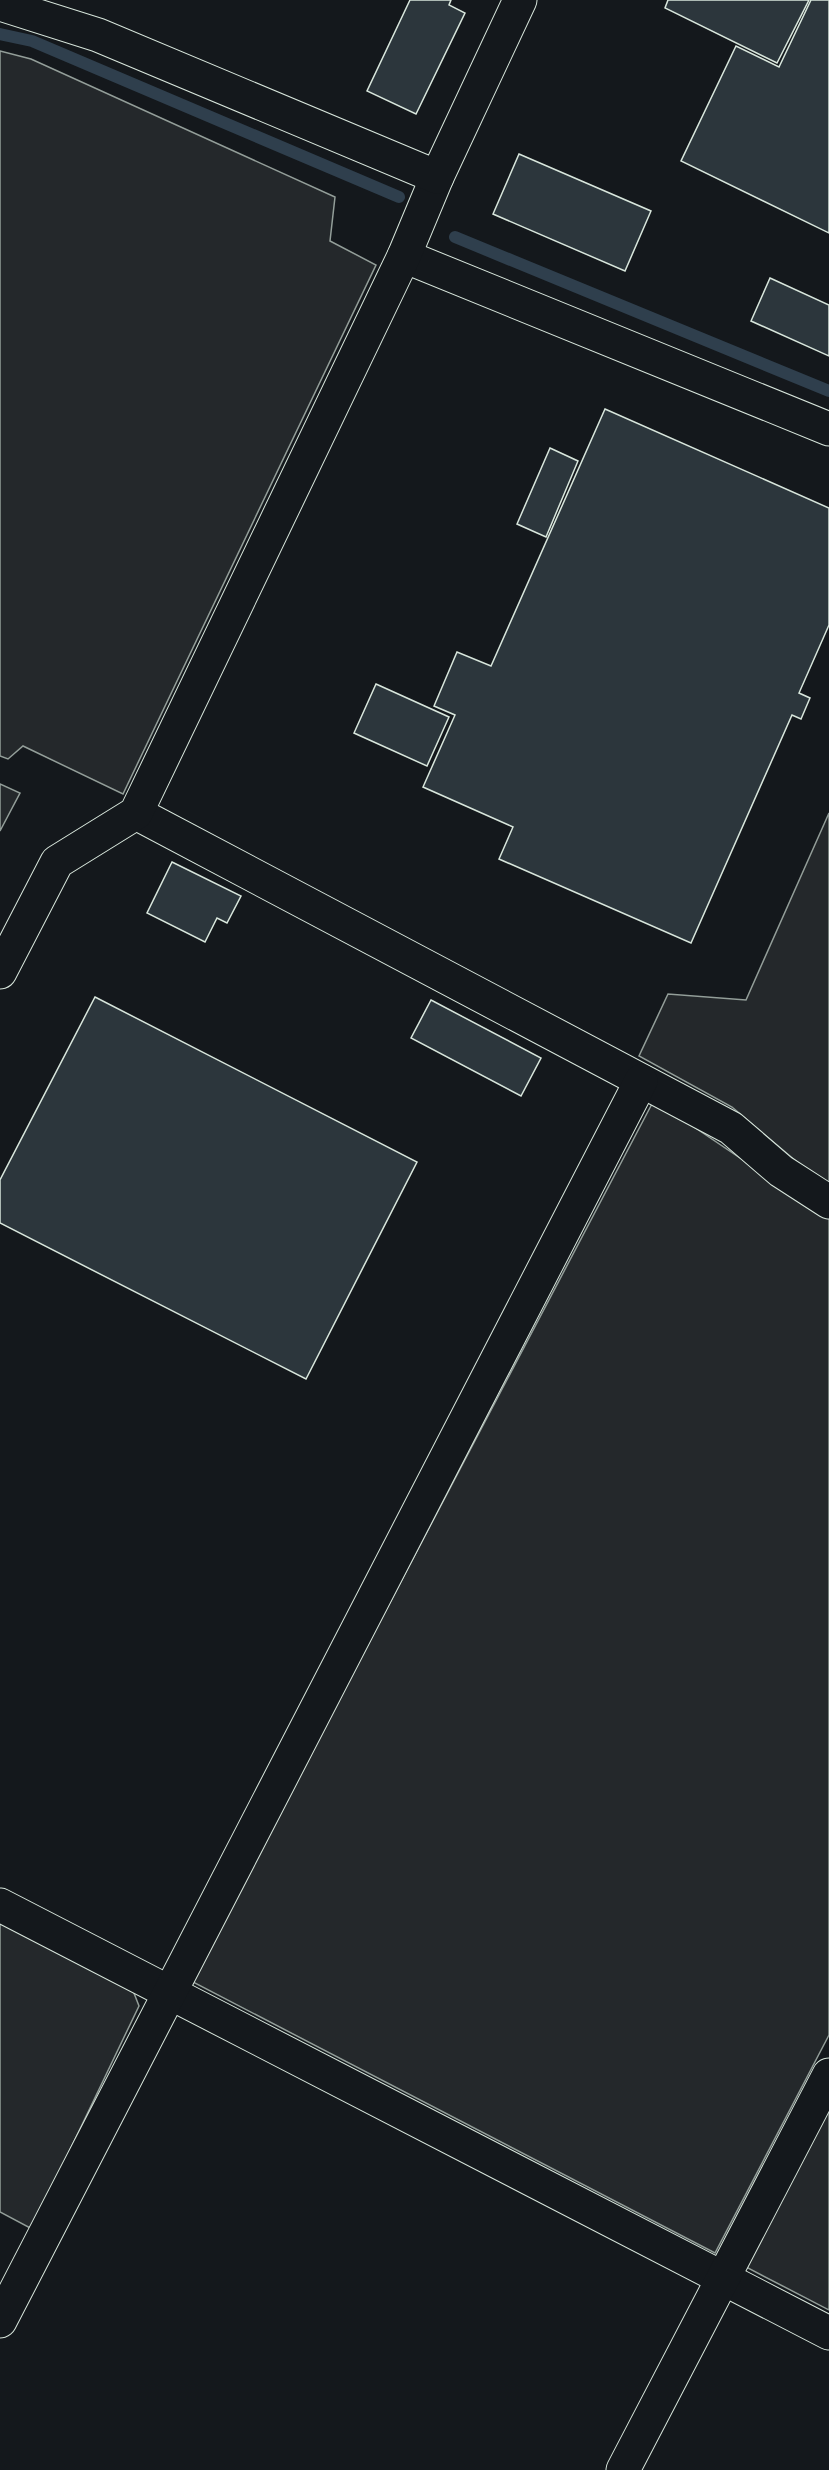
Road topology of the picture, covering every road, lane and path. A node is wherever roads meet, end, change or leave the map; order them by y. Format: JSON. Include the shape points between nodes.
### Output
{"nodes":[{"id":1,"x":520,"y":0,"type":"edge"},
{"id":2,"x":0,"y":4,"type":"edge"},
{"id":3,"x":437,"y":177,"type":"junction"},
{"id":4,"x":404,"y":256,"type":"junction"},
{"id":5,"x":829,"y":429,"type":"edge"},
{"id":6,"x":136,"y":813,"type":"junction"},
{"id":7,"x":0,"y":972,"type":"edge"},
{"id":8,"x":641,"y":1081,"type":"junction"},
{"id":9,"x":829,"y":1202,"type":"edge"},
{"id":10,"x":0,"y":1905,"type":"edge"},
{"id":11,"x":169,"y":1991,"type":"junction"},
{"id":12,"x":829,"y":2075,"type":"edge"},
{"id":13,"x":724,"y":2277,"type":"junction"},
{"id":14,"x":0,"y":2321,"type":"edge"},
{"id":15,"x":829,"y":2333,"type":"edge"},
{"id":16,"x":623,"y":2470,"type":"edge"}],
"edges":[{"from":1,"to":3,"type":"street"},
{"from":2,"to":3,"type":"street","via":[[114,41]]},
{"from":3,"to":4,"type":"street"},
{"from":4,"to":5,"type":"street"},
{"from":4,"to":6,"type":"street"},
{"from":6,"to":7,"type":"street","via":[[57,862]]},
{"from":6,"to":8,"type":"street"},
{"from":8,"to":9,"type":"street","via":[[731,1128],[781,1171]]},
{"from":8,"to":11,"type":"street"},
{"from":10,"to":11,"type":"street"},
{"from":11,"to":13,"type":"street"},
{"from":11,"to":14,"type":"street"},
{"from":12,"to":13,"type":"street"},
{"from":13,"to":15,"type":"street"},
{"from":13,"to":16,"type":"street"}]}
